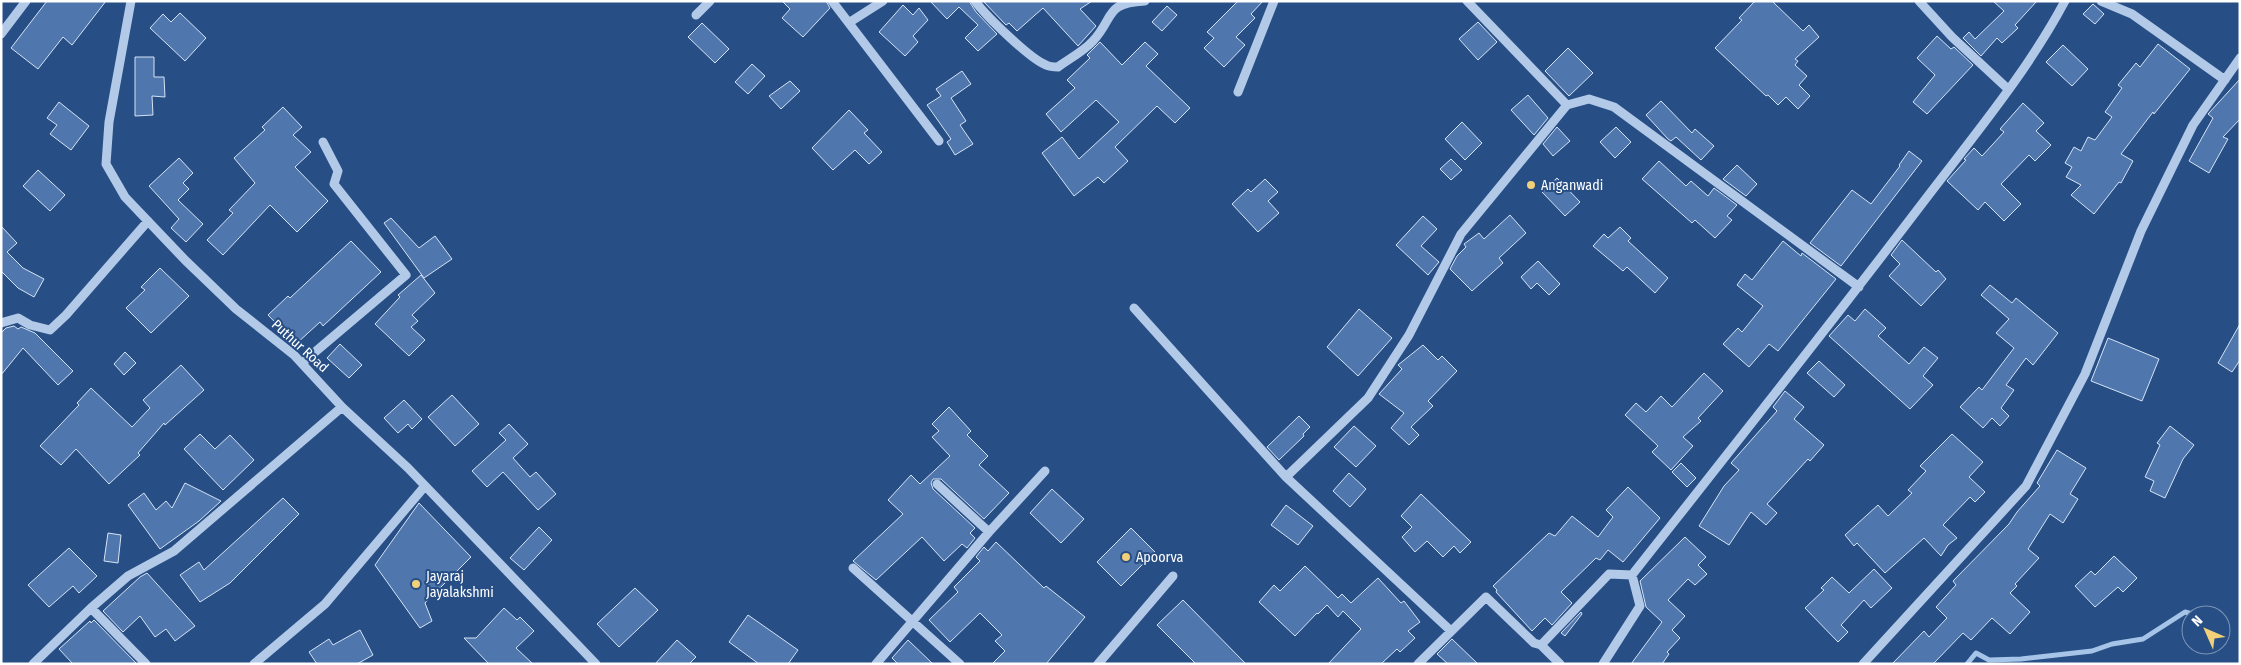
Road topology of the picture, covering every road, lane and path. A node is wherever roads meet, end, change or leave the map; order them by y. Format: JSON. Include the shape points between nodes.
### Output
{"nodes":[{"id":1,"x":26,"y":1,"type":"edge"},
{"id":2,"x":130,"y":1,"type":"edge"},
{"id":3,"x":710,"y":1,"type":"edge"},
{"id":4,"x":832,"y":1,"type":"edge"},
{"id":5,"x":883,"y":1,"type":"edge"},
{"id":6,"x":975,"y":1,"type":"edge"},
{"id":7,"x":1145,"y":1,"type":"edge"},
{"id":8,"x":1274,"y":1,"type":"edge"},
{"id":9,"x":1467,"y":1,"type":"edge"},
{"id":10,"x":1918,"y":1,"type":"edge"},
{"id":11,"x":2065,"y":1,"type":"edge"},
{"id":12,"x":2101,"y":1,"type":"edge"},
{"id":13,"x":696,"y":15,"type":"dead end"},
{"id":14,"x":850,"y":22,"type":"junction"},
{"id":15,"x":1,"y":34,"type":"edge"},
{"id":16,"x":2240,"y":58,"type":"edge"},
{"id":17,"x":2225,"y":80,"type":"junction"},
{"id":18,"x":2008,"y":90,"type":"junction"},
{"id":19,"x":1238,"y":92,"type":"dead end"},
{"id":20,"x":1567,"y":105,"type":"junction"},
{"id":21,"x":938,"y":141,"type":"dead end"},
{"id":22,"x":323,"y":142,"type":"dead end"},
{"id":23,"x":148,"y":221,"type":"junction"},
{"id":24,"x":1858,"y":287,"type":"junction"},
{"id":25,"x":1134,"y":308,"type":"dead end"},
{"id":26,"x":1,"y":323,"type":"edge"},
{"id":27,"x":302,"y":363,"type":"junction"},
{"id":28,"x":342,"y":407,"type":"junction"},
{"id":29,"x":1045,"y":471,"type":"dead end"},
{"id":30,"x":1286,"y":477,"type":"junction"},
{"id":31,"x":937,"y":484,"type":"dead end"},
{"id":32,"x":425,"y":486,"type":"junction"},
{"id":33,"x":990,"y":532,"type":"junction"},
{"id":34,"x":853,"y":568,"type":"dead end"},
{"id":35,"x":1632,"y":575,"type":"junction"},
{"id":36,"x":1172,"y":576,"type":"dead end"},
{"id":37,"x":91,"y":608,"type":"junction"},
{"id":38,"x":914,"y":622,"type":"junction"},
{"id":39,"x":1452,"y":630,"type":"junction"},
{"id":40,"x":1541,"y":645,"type":"junction"},
{"id":41,"x":33,"y":664,"type":"edge"},
{"id":42,"x":146,"y":664,"type":"edge"},
{"id":43,"x":254,"y":664,"type":"edge"},
{"id":44,"x":596,"y":664,"type":"edge"},
{"id":45,"x":876,"y":664,"type":"edge"},
{"id":46,"x":960,"y":664,"type":"edge"},
{"id":47,"x":1098,"y":664,"type":"edge"},
{"id":48,"x":1418,"y":664,"type":"edge"},
{"id":49,"x":1560,"y":664,"type":"edge"},
{"id":50,"x":1603,"y":664,"type":"edge"},
{"id":51,"x":1863,"y":664,"type":"edge"}],
"edges":[{"from":1,"to":15,"type":"street"},
{"from":2,"to":23,"type":"street","name":"Puthur Road","via":[[109,122],[106,164],[125,197]]},
{"from":3,"to":13,"type":"street"},
{"from":4,"to":14,"type":"street"},
{"from":5,"to":14,"type":"street"},
{"from":6,"to":7,"type":"street","via":[[986,16],[1028,52],[1046,65],[1058,67],[1093,41],[1112,10],[1128,2]]},
{"from":8,"to":19,"type":"street"},
{"from":9,"to":20,"type":"street"},
{"from":10,"to":18,"type":"street"},
{"from":11,"to":18,"type":"street","via":[[2046,36]]},
{"from":12,"to":17,"type":"street","via":[[2132,14]]},
{"from":14,"to":21,"type":"street"},
{"from":16,"to":17,"type":"street"},
{"from":17,"to":51,"type":"street","via":[[2193,125],[2141,230],[2085,374],[2026,486]]},
{"from":18,"to":24,"type":"street"},
{"from":20,"to":24,"type":"street","via":[[1589,99],[1614,107]]},
{"from":20,"to":30,"type":"street","via":[[1462,234],[1410,335],[1368,398]]},
{"from":22,"to":27,"type":"street","via":[[338,171],[334,184],[406,275]]},
{"from":23,"to":26,"type":"street","via":[[50,330],[18,318]]},
{"from":23,"to":27,"type":"street","name":"Puthur Road","via":[[236,309]]},
{"from":24,"to":35,"type":"street"},
{"from":25,"to":30,"type":"street"},
{"from":27,"to":28,"type":"street","name":"Puthur Road"},
{"from":28,"to":32,"type":"street","name":"Puthur Road"},
{"from":28,"to":37,"type":"street","via":[[174,551],[128,576]]},
{"from":29,"to":33,"type":"street"},
{"from":30,"to":39,"type":"street"},
{"from":31,"to":33,"type":"street"},
{"from":32,"to":43,"type":"street","via":[[326,604]]},
{"from":32,"to":44,"type":"street","name":"Puthur Road"},
{"from":33,"to":38,"type":"street"},
{"from":34,"to":38,"type":"street"},
{"from":35,"to":40,"type":"street","via":[[1609,574]]},
{"from":35,"to":50,"type":"street","via":[[1640,606]]},
{"from":36,"to":47,"type":"street"},
{"from":37,"to":41,"type":"street"},
{"from":37,"to":42,"type":"street"},
{"from":38,"to":45,"type":"street"},
{"from":38,"to":46,"type":"street"},
{"from":39,"to":40,"type":"street","via":[[1486,597],[1534,643]]},
{"from":39,"to":48,"type":"street"},
{"from":40,"to":49,"type":"street"}]}
